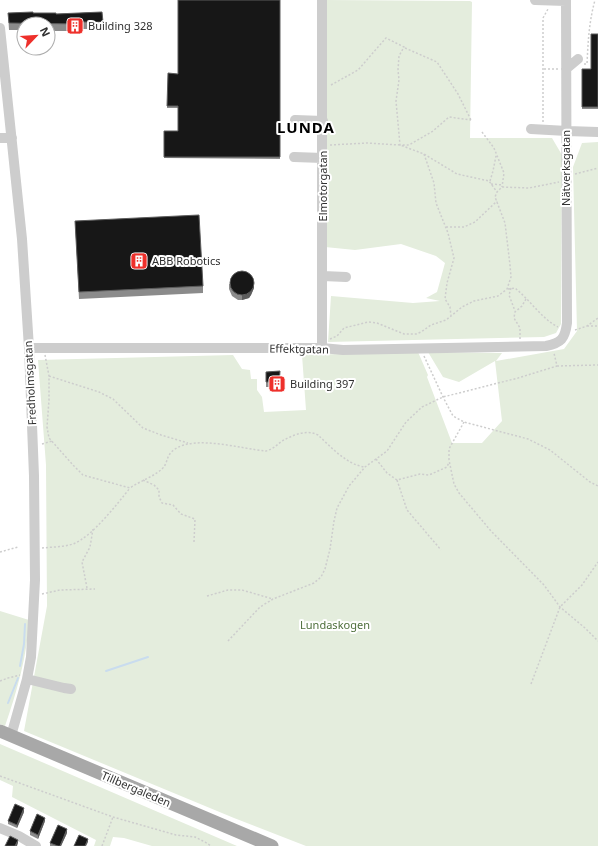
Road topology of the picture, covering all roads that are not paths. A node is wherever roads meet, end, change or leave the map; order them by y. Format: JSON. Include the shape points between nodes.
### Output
{"nodes":[{"id":1,"x":322,"y":0,"type":"edge"},
{"id":2,"x":534,"y":0,"type":"edge"},
{"id":3,"x":552,"y":0,"type":"edge"},
{"id":4,"x":566,"y":0,"type":"edge"},
{"id":5,"x":0,"y":28,"type":"edge"},
{"id":6,"x":2,"y":54,"type":"edge"},
{"id":7,"x":295,"y":120,"type":"dead end"},
{"id":8,"x":323,"y":121,"type":"junction"},
{"id":9,"x":531,"y":129,"type":"dead end"},
{"id":10,"x":567,"y":131,"type":"junction"},
{"id":11,"x":598,"y":132,"type":"edge"},
{"id":12,"x":0,"y":138,"type":"edge"},
{"id":13,"x":12,"y":138,"type":"junction"},
{"id":14,"x":294,"y":157,"type":"dead end"},
{"id":15,"x":323,"y":158,"type":"junction"},
{"id":16,"x":323,"y":276,"type":"junction"},
{"id":17,"x":346,"y":277,"type":"dead end"},
{"id":18,"x":322,"y":343,"type":"junction"},
{"id":19,"x":552,"y":345,"type":"joint"},
{"id":20,"x":29,"y":348,"type":"junction"},
{"id":21,"x":27,"y":677,"type":"junction"},
{"id":22,"x":71,"y":689,"type":"dead end"},
{"id":23,"x":6,"y":734,"type":"edge"},
{"id":24,"x":0,"y":828,"type":"edge"},
{"id":25,"x":36,"y":846,"type":"edge"},
{"id":26,"x":272,"y":846,"type":"edge"}],
"edges":[{"from":1,"to":8,"type":"street","name":"Elmotorgatan"},
{"from":2,"to":3,"type":"street"},
{"from":3,"to":4,"type":"street"},
{"from":4,"to":10,"type":"street","name":"Nätverksgatan","via":[[572,64]]},
{"from":5,"to":6,"type":"street","name":"Fredholmsgatan"},
{"from":6,"to":13,"type":"street","name":"Fredholmsgatan"},
{"from":7,"to":8,"type":"street"},
{"from":8,"to":15,"type":"street","name":"Elmotorgatan"},
{"from":9,"to":10,"type":"street"},
{"from":10,"to":11,"type":"street"},
{"from":10,"to":19,"type":"street","name":"Nätverksgatan","via":[[565,333],[560,341]]},
{"from":12,"to":13,"type":"street"},
{"from":13,"to":20,"type":"street","name":"Fredholmsgatan"},
{"from":14,"to":15,"type":"street"},
{"from":15,"to":16,"type":"street","name":"Elmotorgatan"},
{"from":16,"to":17,"type":"street"},
{"from":16,"to":18,"type":"street","name":"Elmotorgatan"},
{"from":18,"to":19,"type":"street","name":"Effektgatan","via":[[343,350]]},
{"from":18,"to":20,"type":"street","name":"Effektgatan"},
{"from":20,"to":21,"type":"street","name":"Fredholmsgatan","via":[[33,446],[34,596]]},
{"from":21,"to":22,"type":"street"},
{"from":21,"to":23,"type":"street","name":"Fredholmsgatan"},
{"from":23,"to":26,"type":"main road","name":"Tillbergaleden"},
{"from":24,"to":25,"type":"street"}]}
